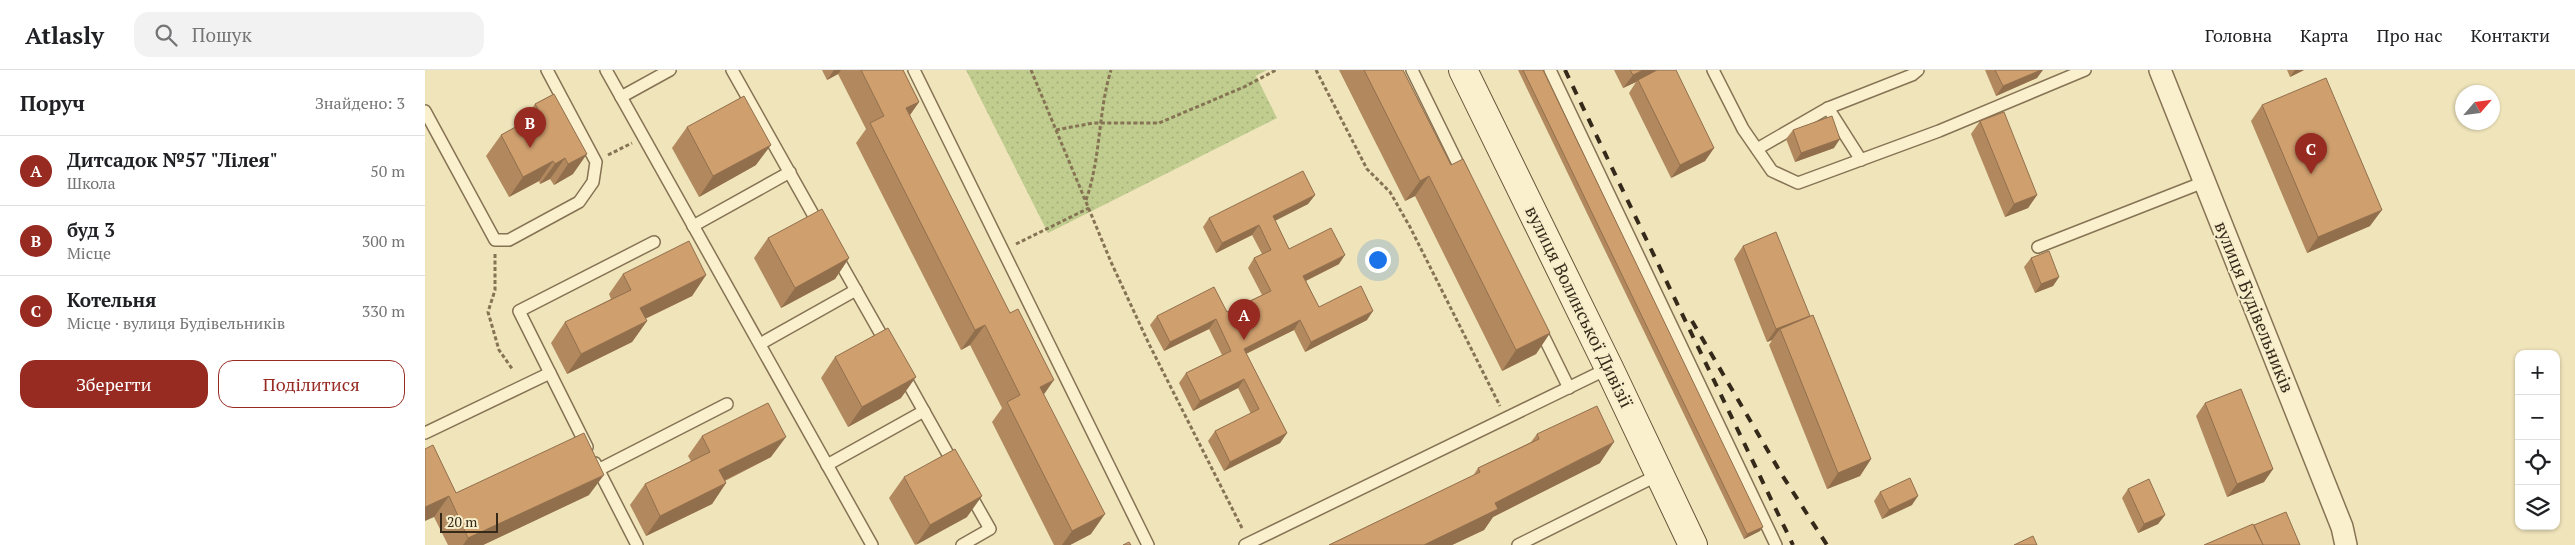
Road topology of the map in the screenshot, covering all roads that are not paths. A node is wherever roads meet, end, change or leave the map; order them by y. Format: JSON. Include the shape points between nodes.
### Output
{"nodes":[{"id":1,"x":547,"y":70,"type":"edge"},
{"id":2,"x":606,"y":70,"type":"edge"},
{"id":3,"x":669,"y":70,"type":"edge"},
{"id":4,"x":732,"y":70,"type":"edge"},
{"id":5,"x":914,"y":70,"type":"edge"},
{"id":6,"x":1412,"y":70,"type":"edge"},
{"id":7,"x":1463,"y":70,"type":"edge"},
{"id":8,"x":1550,"y":70,"type":"edge"},
{"id":9,"x":1713,"y":70,"type":"edge"},
{"id":10,"x":1918,"y":70,"type":"edge"},
{"id":11,"x":2085,"y":70,"type":"edge"},
{"id":12,"x":2160,"y":70,"type":"edge"},
{"id":13,"x":621,"y":97,"type":"junction"},
{"id":14,"x":1828,"y":108,"type":"junction"},
{"id":15,"x":425,"y":110,"type":"edge"},
{"id":16,"x":1757,"y":149,"type":"junction"},
{"id":17,"x":1861,"y":160,"type":"junction"},
{"id":18,"x":790,"y":172,"type":"junction"},
{"id":19,"x":2204,"y":182,"type":"junction"},
{"id":20,"x":1469,"y":185,"type":"edge"},
{"id":21,"x":693,"y":226,"type":"junction"},
{"id":22,"x":654,"y":242,"type":"dead end"},
{"id":23,"x":2037,"y":247,"type":"dead end"},
{"id":24,"x":856,"y":290,"type":"junction"},
{"id":25,"x":1534,"y":318,"type":"edge"},
{"id":26,"x":759,"y":344,"type":"junction"},
{"id":27,"x":1609,"y":368,"type":"junction"},
{"id":28,"x":550,"y":373,"type":"junction"},
{"id":29,"x":1569,"y":388,"type":"junction"},
{"id":30,"x":727,"y":404,"type":"dead end"},
{"id":31,"x":924,"y":411,"type":"junction"},
{"id":32,"x":425,"y":432,"type":"edge"},
{"id":33,"x":827,"y":465,"type":"junction"},
{"id":34,"x":598,"y":470,"type":"junction"},
{"id":35,"x":1660,"y":474,"type":"junction"},
{"id":36,"x":1247,"y":544,"type":"edge"},
{"id":37,"x":637,"y":545,"type":"edge"},
{"id":38,"x":872,"y":545,"type":"edge"},
{"id":39,"x":962,"y":545,"type":"edge"},
{"id":40,"x":1148,"y":545,"type":"edge"},
{"id":41,"x":1518,"y":545,"type":"edge"},
{"id":42,"x":1693,"y":545,"type":"edge"},
{"id":43,"x":1776,"y":545,"type":"edge"},
{"id":44,"x":2346,"y":545,"type":"edge"}],
"edges":[{"from":1,"to":15,"type":"lane","via":[[596,162],[593,182],[579,202],[509,240],[495,240]]},
{"from":2,"to":13,"type":"lane"},
{"from":3,"to":13,"type":"lane"},
{"from":4,"to":18,"type":"lane"},
{"from":5,"to":40,"type":"lane"},
{"from":6,"to":20,"type":"lane"},
{"from":7,"to":27,"type":"street","name":"вулиця Волинської Дивізії"},
{"from":8,"to":43,"type":"lane"},
{"from":9,"to":16,"type":"lane"},
{"from":10,"to":14,"type":"lane"},
{"from":11,"to":17,"type":"lane"},
{"from":12,"to":19,"type":"street","name":"вулиця Будівельників"},
{"from":13,"to":21,"type":"lane"},
{"from":14,"to":16,"type":"lane"},
{"from":14,"to":17,"type":"lane"},
{"from":16,"to":17,"type":"lane","via":[[1772,171],[1798,183]]},
{"from":18,"to":21,"type":"lane"},
{"from":18,"to":24,"type":"lane"},
{"from":19,"to":23,"type":"lane"},
{"from":19,"to":44,"type":"street","name":"вулиця Будівельників","via":[[2342,527]]},
{"from":21,"to":26,"type":"lane"},
{"from":22,"to":28,"type":"lane","via":[[519,311]]},
{"from":24,"to":26,"type":"lane"},
{"from":24,"to":31,"type":"lane"},
{"from":25,"to":29,"type":"lane"},
{"from":26,"to":33,"type":"lane"},
{"from":27,"to":29,"type":"lane"},
{"from":27,"to":35,"type":"street","name":"вулиця Волинської Дивізії"},
{"from":28,"to":32,"type":"lane"},
{"from":28,"to":34,"type":"lane"},
{"from":29,"to":36,"type":"lane"},
{"from":30,"to":34,"type":"lane"},
{"from":31,"to":33,"type":"lane"},
{"from":31,"to":39,"type":"lane","via":[[990,529]]},
{"from":33,"to":38,"type":"lane"},
{"from":34,"to":37,"type":"lane"},
{"from":35,"to":41,"type":"lane"},
{"from":35,"to":42,"type":"street","name":"вулиця Волинської Дивізії"}]}
